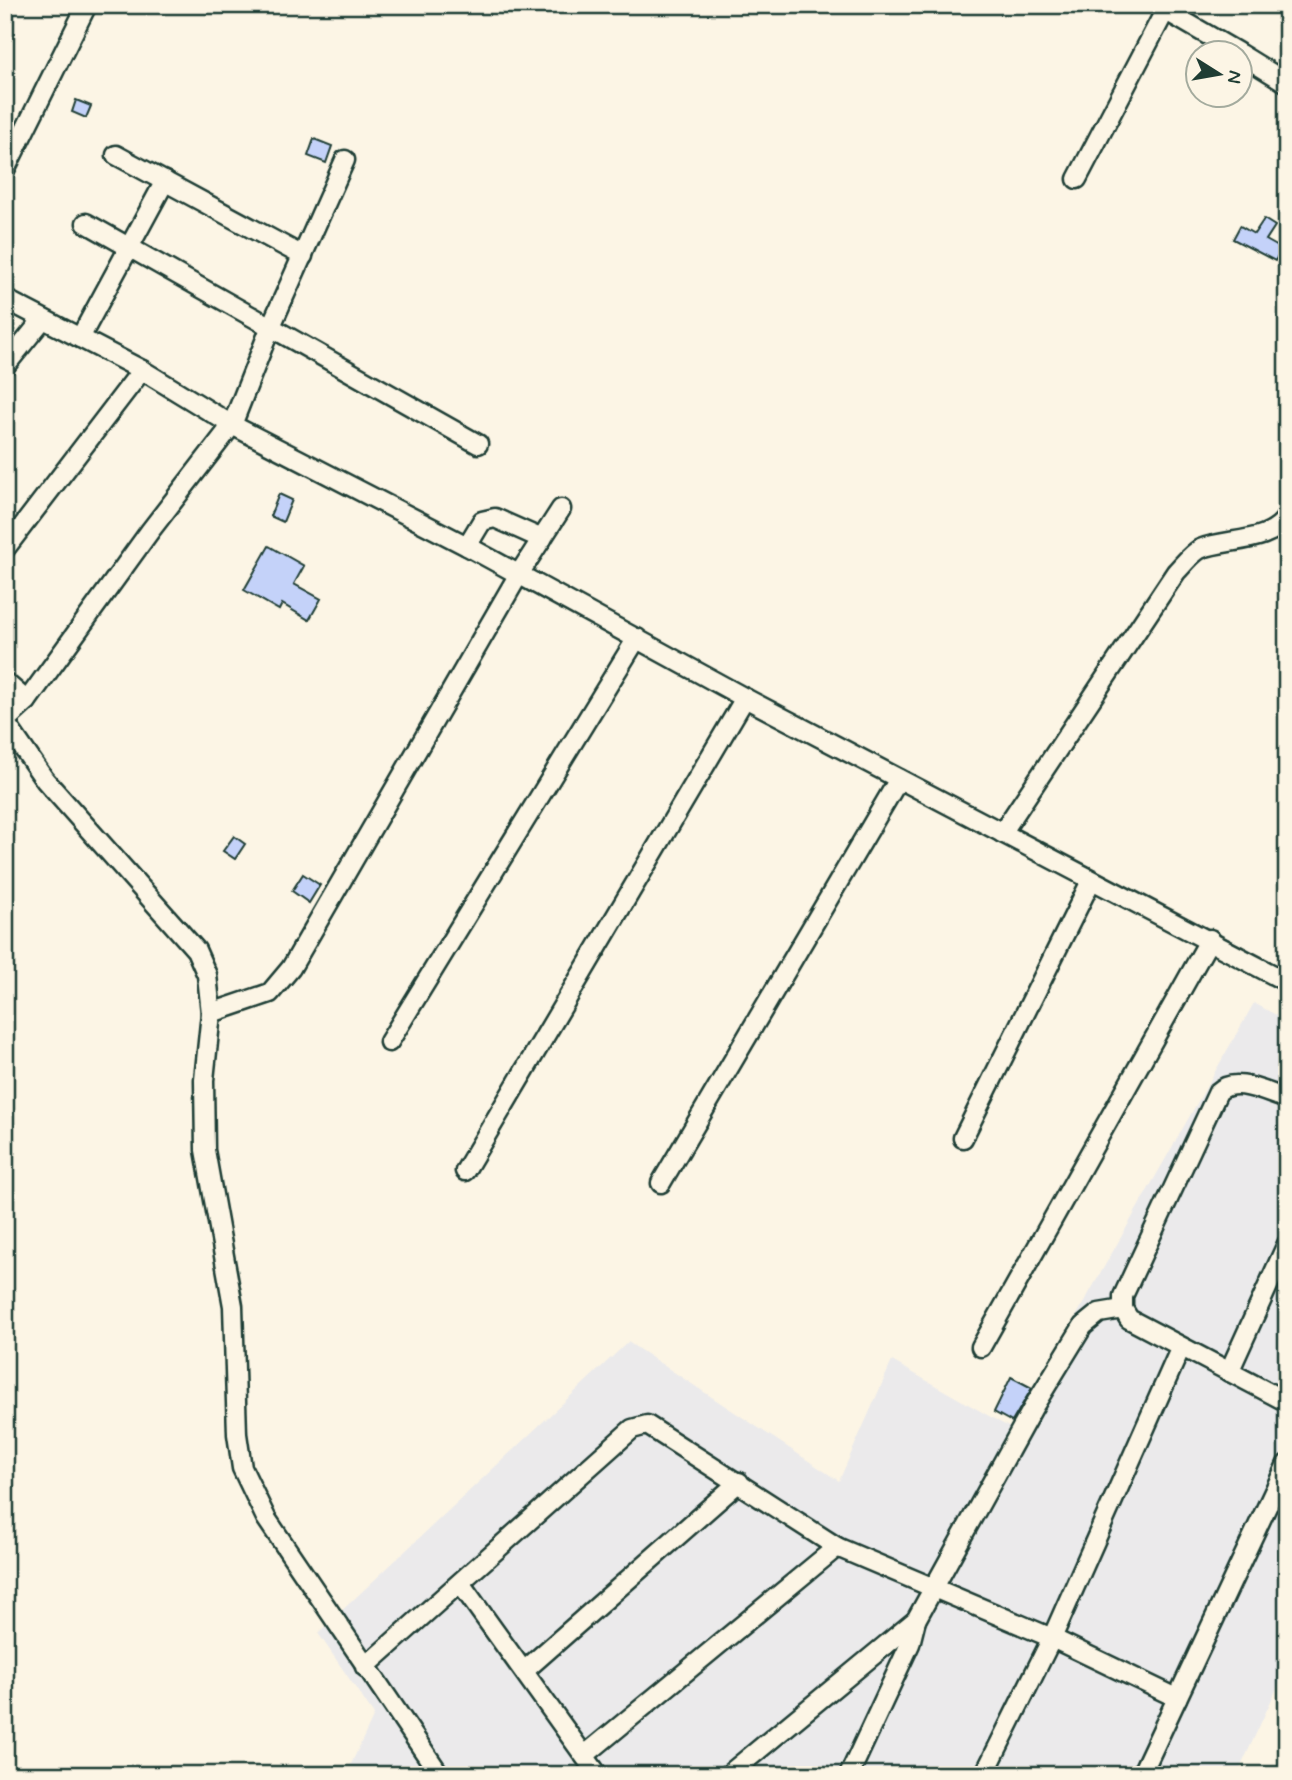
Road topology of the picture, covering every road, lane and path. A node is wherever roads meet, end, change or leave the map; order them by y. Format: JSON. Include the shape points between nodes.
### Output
{"nodes":[{"id":1,"x":87,"y":5,"type":"edge"},
{"id":2,"x":1161,"y":8,"type":"edge"},
{"id":3,"x":1212,"y":38,"type":"edge"},
{"id":4,"x":1254,"y":63,"type":"edge"},
{"id":5,"x":1287,"y":83,"type":"edge"},
{"id":6,"x":116,"y":155,"type":"dead end"},
{"id":7,"x":345,"y":159,"type":"dead end"},
{"id":8,"x":5,"y":170,"type":"edge"},
{"id":9,"x":1077,"y":179,"type":"dead end"},
{"id":10,"x":165,"y":181,"type":"junction"},
{"id":11,"x":86,"y":223,"type":"dead end"},
{"id":12,"x":128,"y":246,"type":"junction"},
{"id":13,"x":303,"y":256,"type":"junction"},
{"id":14,"x":5,"y":299,"type":"edge"},
{"id":15,"x":43,"y":319,"type":"junction"},
{"id":16,"x":271,"y":326,"type":"junction"},
{"id":17,"x":80,"y":338,"type":"junction"},
{"id":18,"x":5,"y":366,"type":"edge"},
{"id":19,"x":142,"y":370,"type":"junction"},
{"id":20,"x":232,"y":425,"type":"junction"},
{"id":21,"x":478,"y":444,"type":"dead end"},
{"id":22,"x":561,"y":509,"type":"dead end"},
{"id":23,"x":1287,"y":516,"type":"edge"},
{"id":24,"x":542,"y":539,"type":"junction"},
{"id":25,"x":467,"y":545,"type":"junction"},
{"id":26,"x":5,"y":549,"type":"edge"},
{"id":27,"x":519,"y":574,"type":"junction"},
{"id":28,"x":636,"y":638,"type":"junction"},
{"id":29,"x":5,"y":682,"type":"edge"},
{"id":30,"x":745,"y":698,"type":"junction"},
{"id":31,"x":27,"y":701,"type":"junction"},
{"id":32,"x":5,"y":721,"type":"edge"},
{"id":33,"x":900,"y":779,"type":"junction"},
{"id":34,"x":1002,"y":833,"type":"junction"},
{"id":35,"x":1091,"y":881,"type":"junction"},
{"id":36,"x":1210,"y":939,"type":"junction"},
{"id":37,"x":1287,"y":982,"type":"edge"},
{"id":38,"x":211,"y":1013,"type":"junction"},
{"id":39,"x":389,"y":1042,"type":"dead end"},
{"id":40,"x":1287,"y":1099,"type":"edge"},
{"id":41,"x":963,"y":1138,"type":"dead end"},
{"id":42,"x":465,"y":1171,"type":"dead end"},
{"id":43,"x":662,"y":1183,"type":"dead end"},
{"id":44,"x":1287,"y":1244,"type":"edge"},
{"id":45,"x":1123,"y":1308,"type":"junction"},
{"id":46,"x":981,"y":1347,"type":"dead end"},
{"id":47,"x":1181,"y":1347,"type":"junction"},
{"id":48,"x":1228,"y":1372,"type":"junction"},
{"id":49,"x":1287,"y":1402,"type":"edge"},
{"id":50,"x":1287,"y":1464,"type":"edge"},
{"id":51,"x":738,"y":1482,"type":"junction"},
{"id":52,"x":837,"y":1546,"type":"junction"},
{"id":53,"x":460,"y":1583,"type":"junction"},
{"id":54,"x":936,"y":1589,"type":"junction"},
{"id":55,"x":916,"y":1620,"type":"junction"},
{"id":56,"x":1052,"y":1639,"type":"junction"},
{"id":57,"x":365,"y":1667,"type":"junction"},
{"id":58,"x":524,"y":1671,"type":"junction"},
{"id":59,"x":1177,"y":1698,"type":"junction"},
{"id":60,"x":586,"y":1755,"type":"junction"},
{"id":61,"x":425,"y":1767,"type":"edge"},
{"id":62,"x":440,"y":1775,"type":"edge"},
{"id":63,"x":598,"y":1775,"type":"edge"},
{"id":64,"x":728,"y":1775,"type":"edge"},
{"id":65,"x":849,"y":1775,"type":"edge"},
{"id":66,"x":985,"y":1775,"type":"edge"},
{"id":67,"x":1141,"y":1775,"type":"edge"}],
"edges":[{"from":1,"to":8,"type":"street"},
{"from":2,"to":3,"type":"street"},
{"from":2,"to":9,"type":"street"},
{"from":4,"to":5,"type":"street"},
{"from":6,"to":10,"type":"street"},
{"from":7,"to":13,"type":"street"},
{"from":10,"to":12,"type":"street"},
{"from":10,"to":13,"type":"street"},
{"from":11,"to":12,"type":"street"},
{"from":12,"to":16,"type":"street"},
{"from":12,"to":17,"type":"street"},
{"from":13,"to":16,"type":"street"},
{"from":14,"to":15,"type":"street"},
{"from":15,"to":17,"type":"street"},
{"from":15,"to":18,"type":"street"},
{"from":16,"to":20,"type":"street"},
{"from":16,"to":21,"type":"street"},
{"from":17,"to":19,"type":"street"},
{"from":19,"to":20,"type":"street"},
{"from":19,"to":26,"type":"street"},
{"from":20,"to":25,"type":"street"},
{"from":20,"to":31,"type":"street"},
{"from":22,"to":24,"type":"street"},
{"from":23,"to":34,"type":"street","via":[[1264,534],[1199,550],[1176,572]]},
{"from":24,"to":25,"type":"street","via":[[495,518],[482,521]]},
{"from":24,"to":27,"type":"street"},
{"from":25,"to":27,"type":"street"},
{"from":27,"to":28,"type":"street"},
{"from":27,"to":38,"type":"street","via":[[291,968],[270,993]]},
{"from":28,"to":30,"type":"street"},
{"from":28,"to":39,"type":"street"},
{"from":29,"to":31,"type":"street"},
{"from":30,"to":33,"type":"street"},
{"from":30,"to":42,"type":"street"},
{"from":31,"to":32,"type":"street"},
{"from":32,"to":38,"type":"street","via":[[45,780],[196,950],[207,975]]},
{"from":33,"to":34,"type":"street"},
{"from":33,"to":43,"type":"street"},
{"from":34,"to":35,"type":"street"},
{"from":35,"to":36,"type":"street"},
{"from":35,"to":41,"type":"street"},
{"from":36,"to":37,"type":"street"},
{"from":36,"to":46,"type":"street"},
{"from":38,"to":57,"type":"street","via":[[204,1080],[205,1150],[233,1307],[242,1468],[266,1518]]},
{"from":40,"to":45,"type":"street","via":[[1235,1083],[1218,1091],[1123,1296]]},
{"from":44,"to":48,"type":"street"},
{"from":45,"to":47,"type":"street","via":[[1129,1318]]},
{"from":45,"to":54,"type":"street","via":[[1099,1313],[1083,1326],[1034,1406]]},
{"from":47,"to":48,"type":"street"},
{"from":47,"to":56,"type":"street"},
{"from":48,"to":49,"type":"street"},
{"from":50,"to":59,"type":"street"},
{"from":51,"to":52,"type":"street"},
{"from":51,"to":53,"type":"street","via":[[663,1433],[647,1425],[632,1429]]},
{"from":51,"to":58,"type":"street"},
{"from":52,"to":54,"type":"street"},
{"from":52,"to":60,"type":"street"},
{"from":53,"to":57,"type":"street"},
{"from":53,"to":58,"type":"street"},
{"from":54,"to":55,"type":"street"},
{"from":54,"to":56,"type":"street"},
{"from":55,"to":64,"type":"street"},
{"from":55,"to":65,"type":"street","via":[[910,1644]]},
{"from":56,"to":59,"type":"street"},
{"from":56,"to":66,"type":"street"},
{"from":57,"to":61,"type":"street"},
{"from":58,"to":60,"type":"street"},
{"from":59,"to":67,"type":"street"},
{"from":60,"to":63,"type":"street"},
{"from":61,"to":62,"type":"street"}]}
